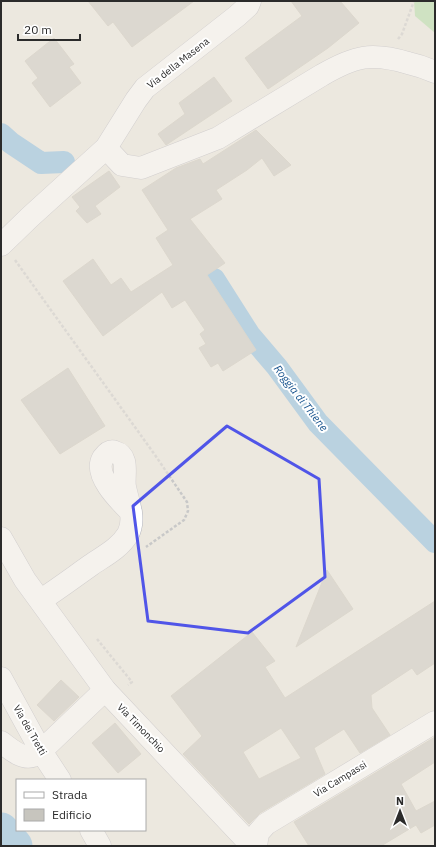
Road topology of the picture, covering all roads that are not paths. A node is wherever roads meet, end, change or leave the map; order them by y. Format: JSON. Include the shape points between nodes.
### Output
{"nodes":[{"id":1,"x":250,"y":1,"type":"edge"},
{"id":2,"x":435,"y":72,"type":"edge"},
{"id":3,"x":106,"y":148,"type":"junction"},
{"id":4,"x":2,"y":239,"type":"edge"},
{"id":5,"x":130,"y":512,"type":"dead end"},
{"id":6,"x":1,"y":538,"type":"edge"},
{"id":7,"x":41,"y":600,"type":"junction"},
{"id":8,"x":1,"y":678,"type":"edge"},
{"id":9,"x":105,"y":690,"type":"junction"},
{"id":10,"x":435,"y":722,"type":"edge"},
{"id":11,"x":1,"y":742,"type":"edge"},
{"id":12,"x":41,"y":751,"type":"junction"},
{"id":13,"x":59,"y":779,"type":"edge"},
{"id":14,"x":92,"y":831,"type":"edge"},
{"id":15,"x":100,"y":846,"type":"edge"},
{"id":16,"x":252,"y":846,"type":"edge"},
{"id":17,"x":256,"y":846,"type":"edge"}],
"edges":[{"from":1,"to":3,"type":"street","name":"Via della Masena","via":[[237,16],[145,88]]},
{"from":2,"to":3,"type":"street","via":[[389,57],[372,56],[353,60],[337,66],[218,138],[141,168],[122,165]]},
{"from":3,"to":4,"type":"street","name":"Via della Masena"},
{"from":5,"to":7,"type":"street","via":[[130,529],[117,547]]},
{"from":6,"to":7,"type":"street","name":"Via Timonchio","via":[[25,580]]},
{"from":7,"to":9,"type":"street","name":"Via Timonchio"},
{"from":8,"to":12,"type":"street","name":"Via dei Tretti"},
{"from":9,"to":12,"type":"street"},
{"from":9,"to":16,"type":"street","name":"Via Timonchio"},
{"from":10,"to":17,"type":"street","name":"Via Campassi","via":[[266,824],[258,834]]},
{"from":11,"to":12,"type":"street","via":[[27,757]]},
{"from":12,"to":13,"type":"street","name":"Via dei Tretti"},
{"from":14,"to":15,"type":"street"}]}
